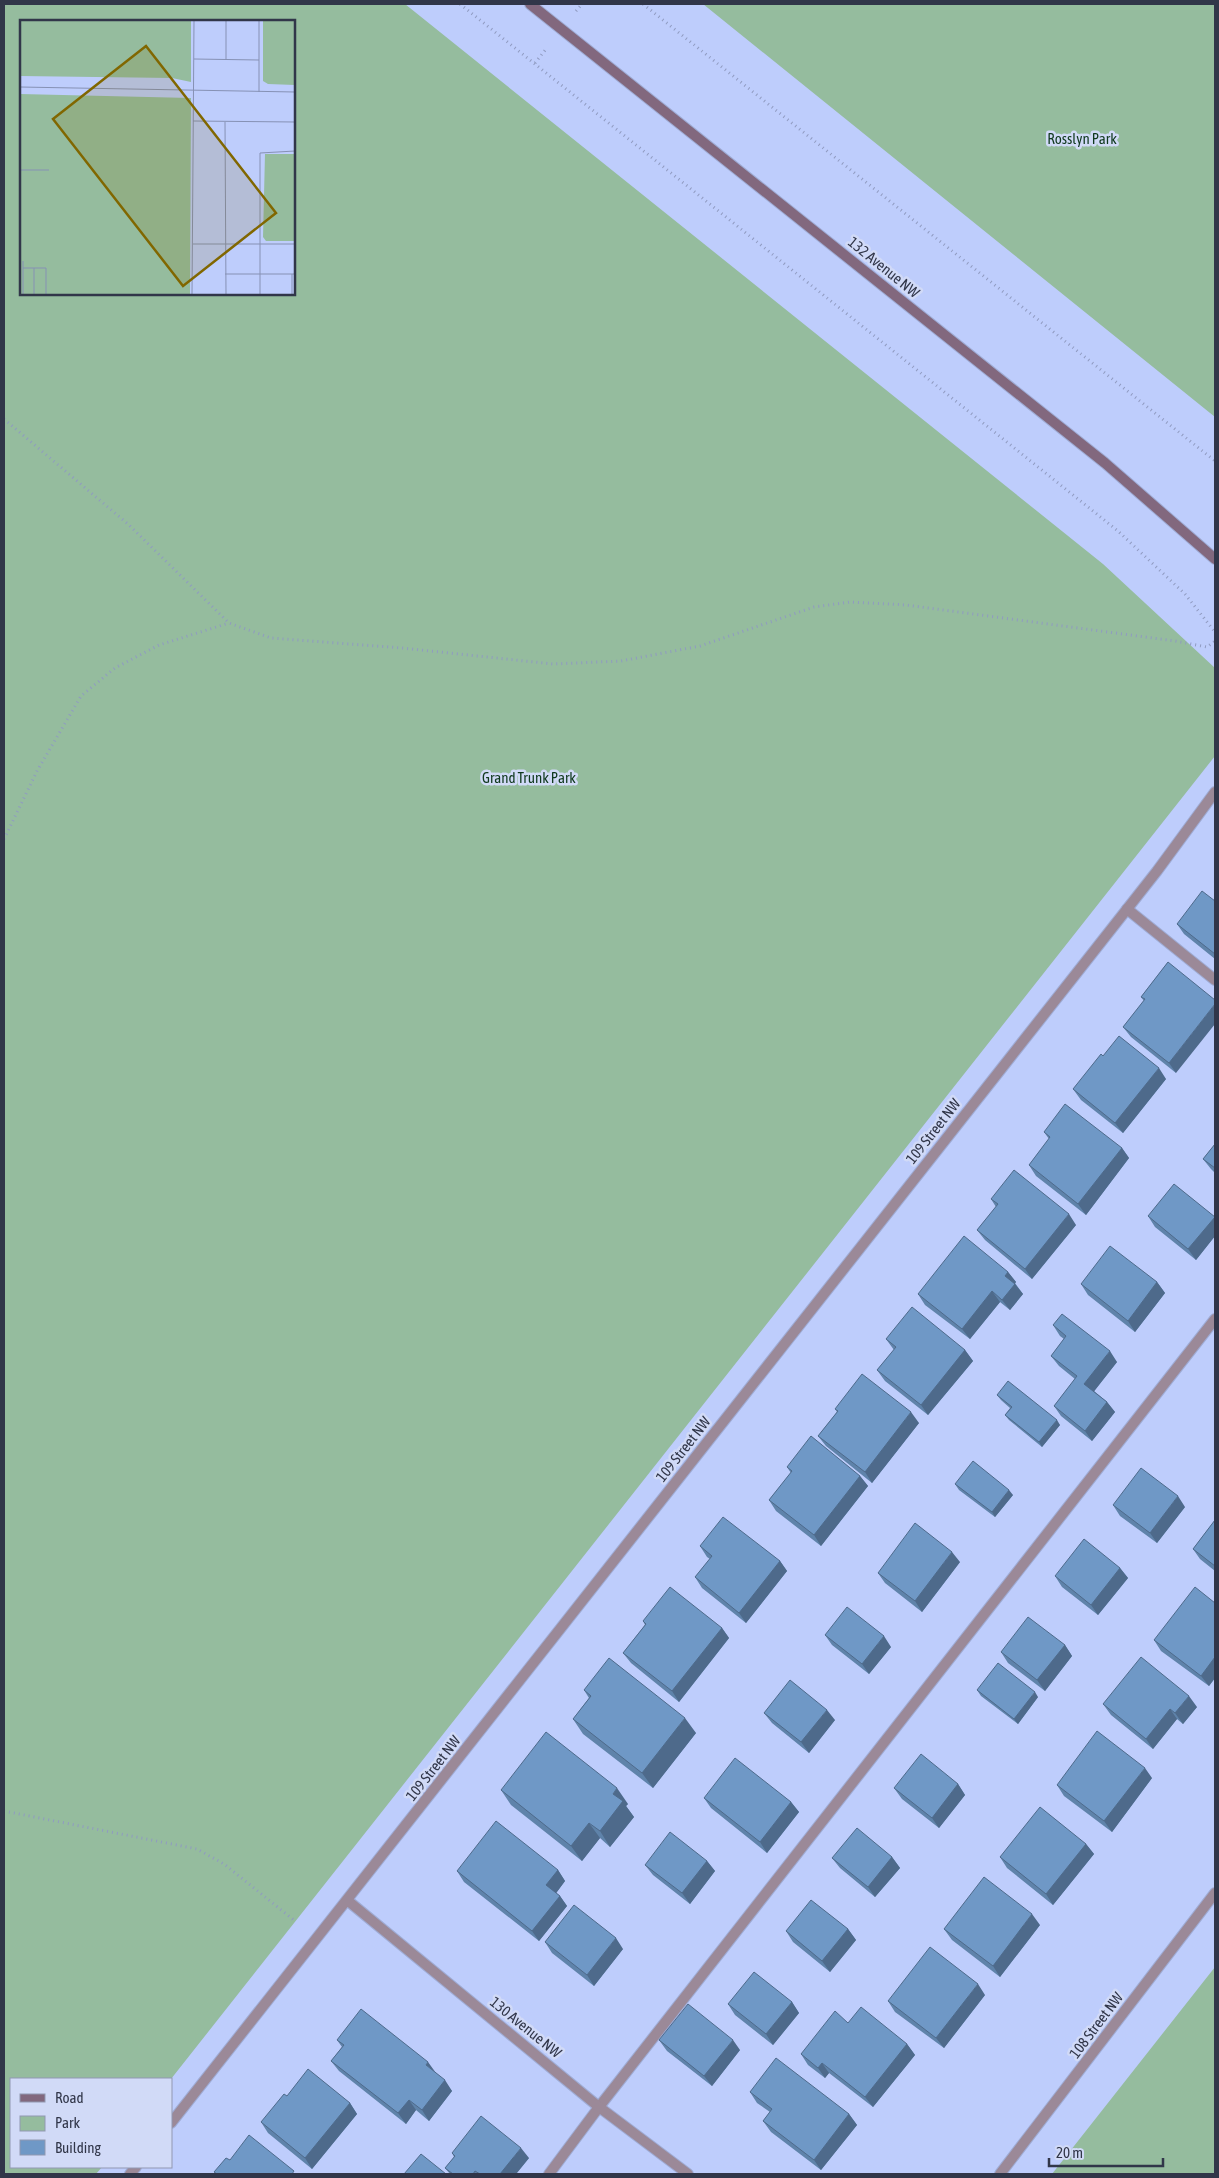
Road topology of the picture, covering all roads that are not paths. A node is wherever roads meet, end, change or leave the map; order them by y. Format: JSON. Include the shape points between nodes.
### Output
{"nodes":[{"id":1,"x":530,"y":4,"type":"edge"},
{"id":2,"x":1215,"y":559,"type":"edge"},
{"id":3,"x":1215,"y":792,"type":"edge"},
{"id":4,"x":1127,"y":910,"type":"junction"},
{"id":5,"x":1215,"y":980,"type":"edge"},
{"id":6,"x":1215,"y":1319,"type":"edge"},
{"id":7,"x":1215,"y":1893,"type":"edge"},
{"id":8,"x":348,"y":1900,"type":"junction"},
{"id":9,"x":599,"y":2107,"type":"junction"},
{"id":10,"x":172,"y":2122,"type":"edge"},
{"id":11,"x":549,"y":2174,"type":"edge"},
{"id":12,"x":688,"y":2174,"type":"edge"},
{"id":13,"x":1000,"y":2174,"type":"edge"}],
"edges":[{"from":1,"to":2,"type":"street","name":"132 Avenue NW","via":[[1105,463]]},
{"from":3,"to":4,"type":"street","name":"109 Street NW"},
{"from":4,"to":5,"type":"street"},
{"from":4,"to":8,"type":"street","name":"109 Street NW"},
{"from":6,"to":9,"type":"street"},
{"from":7,"to":13,"type":"street","name":"108 Street NW"},
{"from":8,"to":9,"type":"street","name":"130 Avenue NW"},
{"from":8,"to":10,"type":"street","name":"109 Street NW"},
{"from":9,"to":11,"type":"street"},
{"from":9,"to":12,"type":"street","name":"130 Avenue NW"}]}
